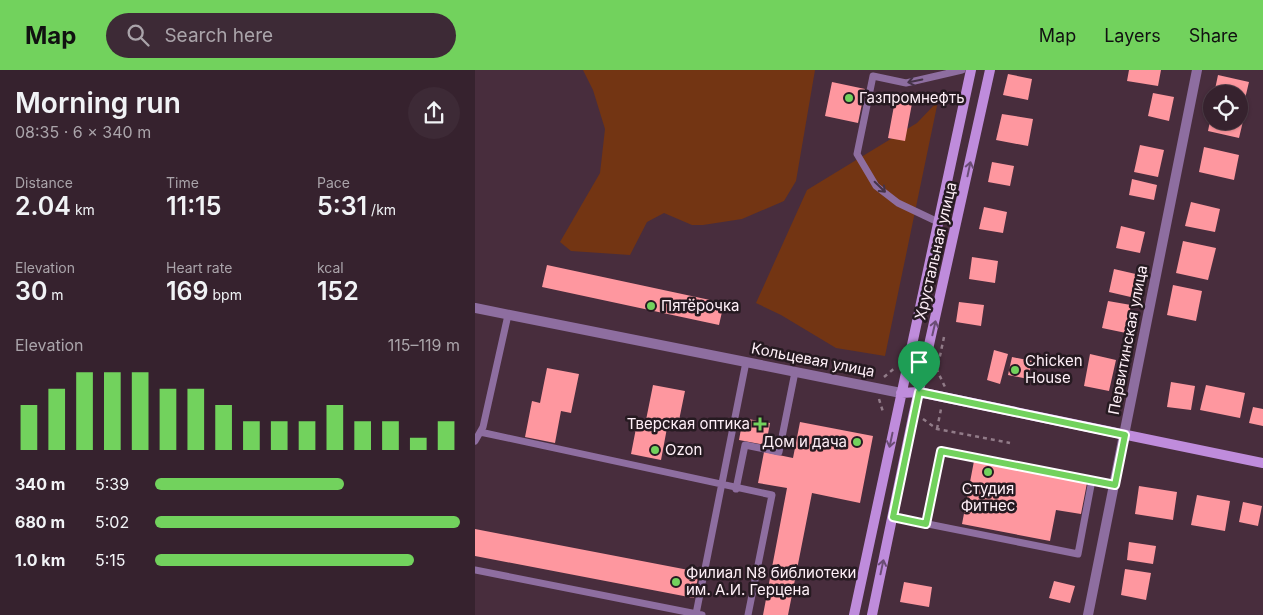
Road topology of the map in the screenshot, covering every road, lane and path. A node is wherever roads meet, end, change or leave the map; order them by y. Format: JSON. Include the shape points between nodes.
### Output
{"nodes":[{"id":1,"x":962,"y":70,"type":"edge"},
{"id":2,"x":971,"y":70,"type":"edge"},
{"id":3,"x":990,"y":70,"type":"edge"},
{"id":4,"x":1197,"y":70,"type":"edge"},
{"id":5,"x":938,"y":222,"type":"junction"},
{"id":6,"x":475,"y":308,"type":"edge"},
{"id":7,"x":509,"y":315,"type":"junction"},
{"id":8,"x":746,"y":362,"type":"junction"},
{"id":9,"x":900,"y":364,"type":"dead end"},
{"id":10,"x":795,"y":372,"type":"junction"},
{"id":11,"x":884,"y":377,"type":"dead end"},
{"id":12,"x":919,"y":392,"type":"junction"},
{"id":13,"x":901,"y":393,"type":"junction"},
{"id":14,"x":879,"y":399,"type":"dead end"},
{"id":15,"x":941,"y":409,"type":"dead end"},
{"id":16,"x":883,"y":412,"type":"dead end"},
{"id":17,"x":923,"y":419,"type":"dead end"},
{"id":18,"x":937,"y":429,"type":"junction"},
{"id":19,"x":480,"y":432,"type":"junction"},
{"id":20,"x":1125,"y":435,"type":"junction"},
{"id":21,"x":475,"y":441,"type":"edge"},
{"id":22,"x":1010,"y":443,"type":"dead end"},
{"id":23,"x":1263,"y":463,"type":"edge"},
{"id":24,"x":1092,"y":480,"type":"junction"},
{"id":25,"x":1115,"y":485,"type":"junction"},
{"id":26,"x":722,"y":486,"type":"junction"},
{"id":27,"x":736,"y":489,"type":"junction"},
{"id":28,"x":893,"y":517,"type":"junction"},
{"id":29,"x":926,"y":524,"type":"junction"},
{"id":30,"x":475,"y":570,"type":"edge"},
{"id":31,"x":699,"y":614,"type":"edge"},
{"id":32,"x":748,"y":615,"type":"edge"},
{"id":33,"x":854,"y":615,"type":"edge"},
{"id":34,"x":872,"y":615,"type":"edge"},
{"id":35,"x":1088,"y":615,"type":"edge"}],
"edges":[{"from":1,"to":5,"type":"lane","one_way":true,"via":[[906,83],[873,76],[857,154],[876,186],[898,203]]},
{"from":2,"to":5,"type":"main road","name":"Хрустальная улица"},
{"from":12,"to":3,"type":"main road","name":"Хрустальная улица","one_way":true},
{"from":4,"to":20,"type":"street","name":"Первитинская улица"},
{"from":5,"to":13,"type":"main road","name":"Хрустальная улица"},
{"from":6,"to":7,"type":"street","name":"Кольцевая улица"},
{"from":7,"to":8,"type":"street","name":"Кольцевая улица"},
{"from":7,"to":19,"type":"lane"},
{"from":8,"to":10,"type":"street","name":"Кольцевая улица"},
{"from":8,"to":26,"type":"lane"},
{"from":9,"to":11,"type":"path"},
{"from":10,"to":13,"type":"street","name":"Кольцевая улица"},
{"from":10,"to":27,"type":"lane","via":[[779,452],[745,445]]},
{"from":12,"to":13,"type":"main road","name":"Кольцевая улица"},
{"from":12,"to":20,"type":"main road","name":"Кольцевая улица"},
{"from":12,"to":28,"type":"main road","name":"Хрустальная улица"},
{"from":13,"to":33,"type":"main road","name":"Хрустальная улица","one_way":true},
{"from":14,"to":16,"type":"path"},
{"from":15,"to":18,"type":"path"},
{"from":17,"to":18,"type":"path"},
{"from":18,"to":22,"type":"path"},
{"from":19,"to":21,"type":"lane"},
{"from":19,"to":26,"type":"lane"},
{"from":20,"to":23,"type":"main road","name":"Кольцевая улица"},
{"from":20,"to":25,"type":"street","name":"Первитинская улица"},
{"from":24,"to":25,"type":"lane"},
{"from":24,"to":29,"type":"lane","via":[[941,451]]},
{"from":24,"to":29,"type":"lane","via":[[1078,554]]},
{"from":25,"to":35,"type":"street","name":"Первитинская улица"},
{"from":26,"to":27,"type":"lane"},
{"from":26,"to":31,"type":"lane"},
{"from":27,"to":32,"type":"lane","via":[[772,496]]},
{"from":28,"to":29,"type":"lane"},
{"from":34,"to":28,"type":"main road","name":"Хрустальная улица","one_way":true},
{"from":30,"to":31,"type":"lane"}]}
